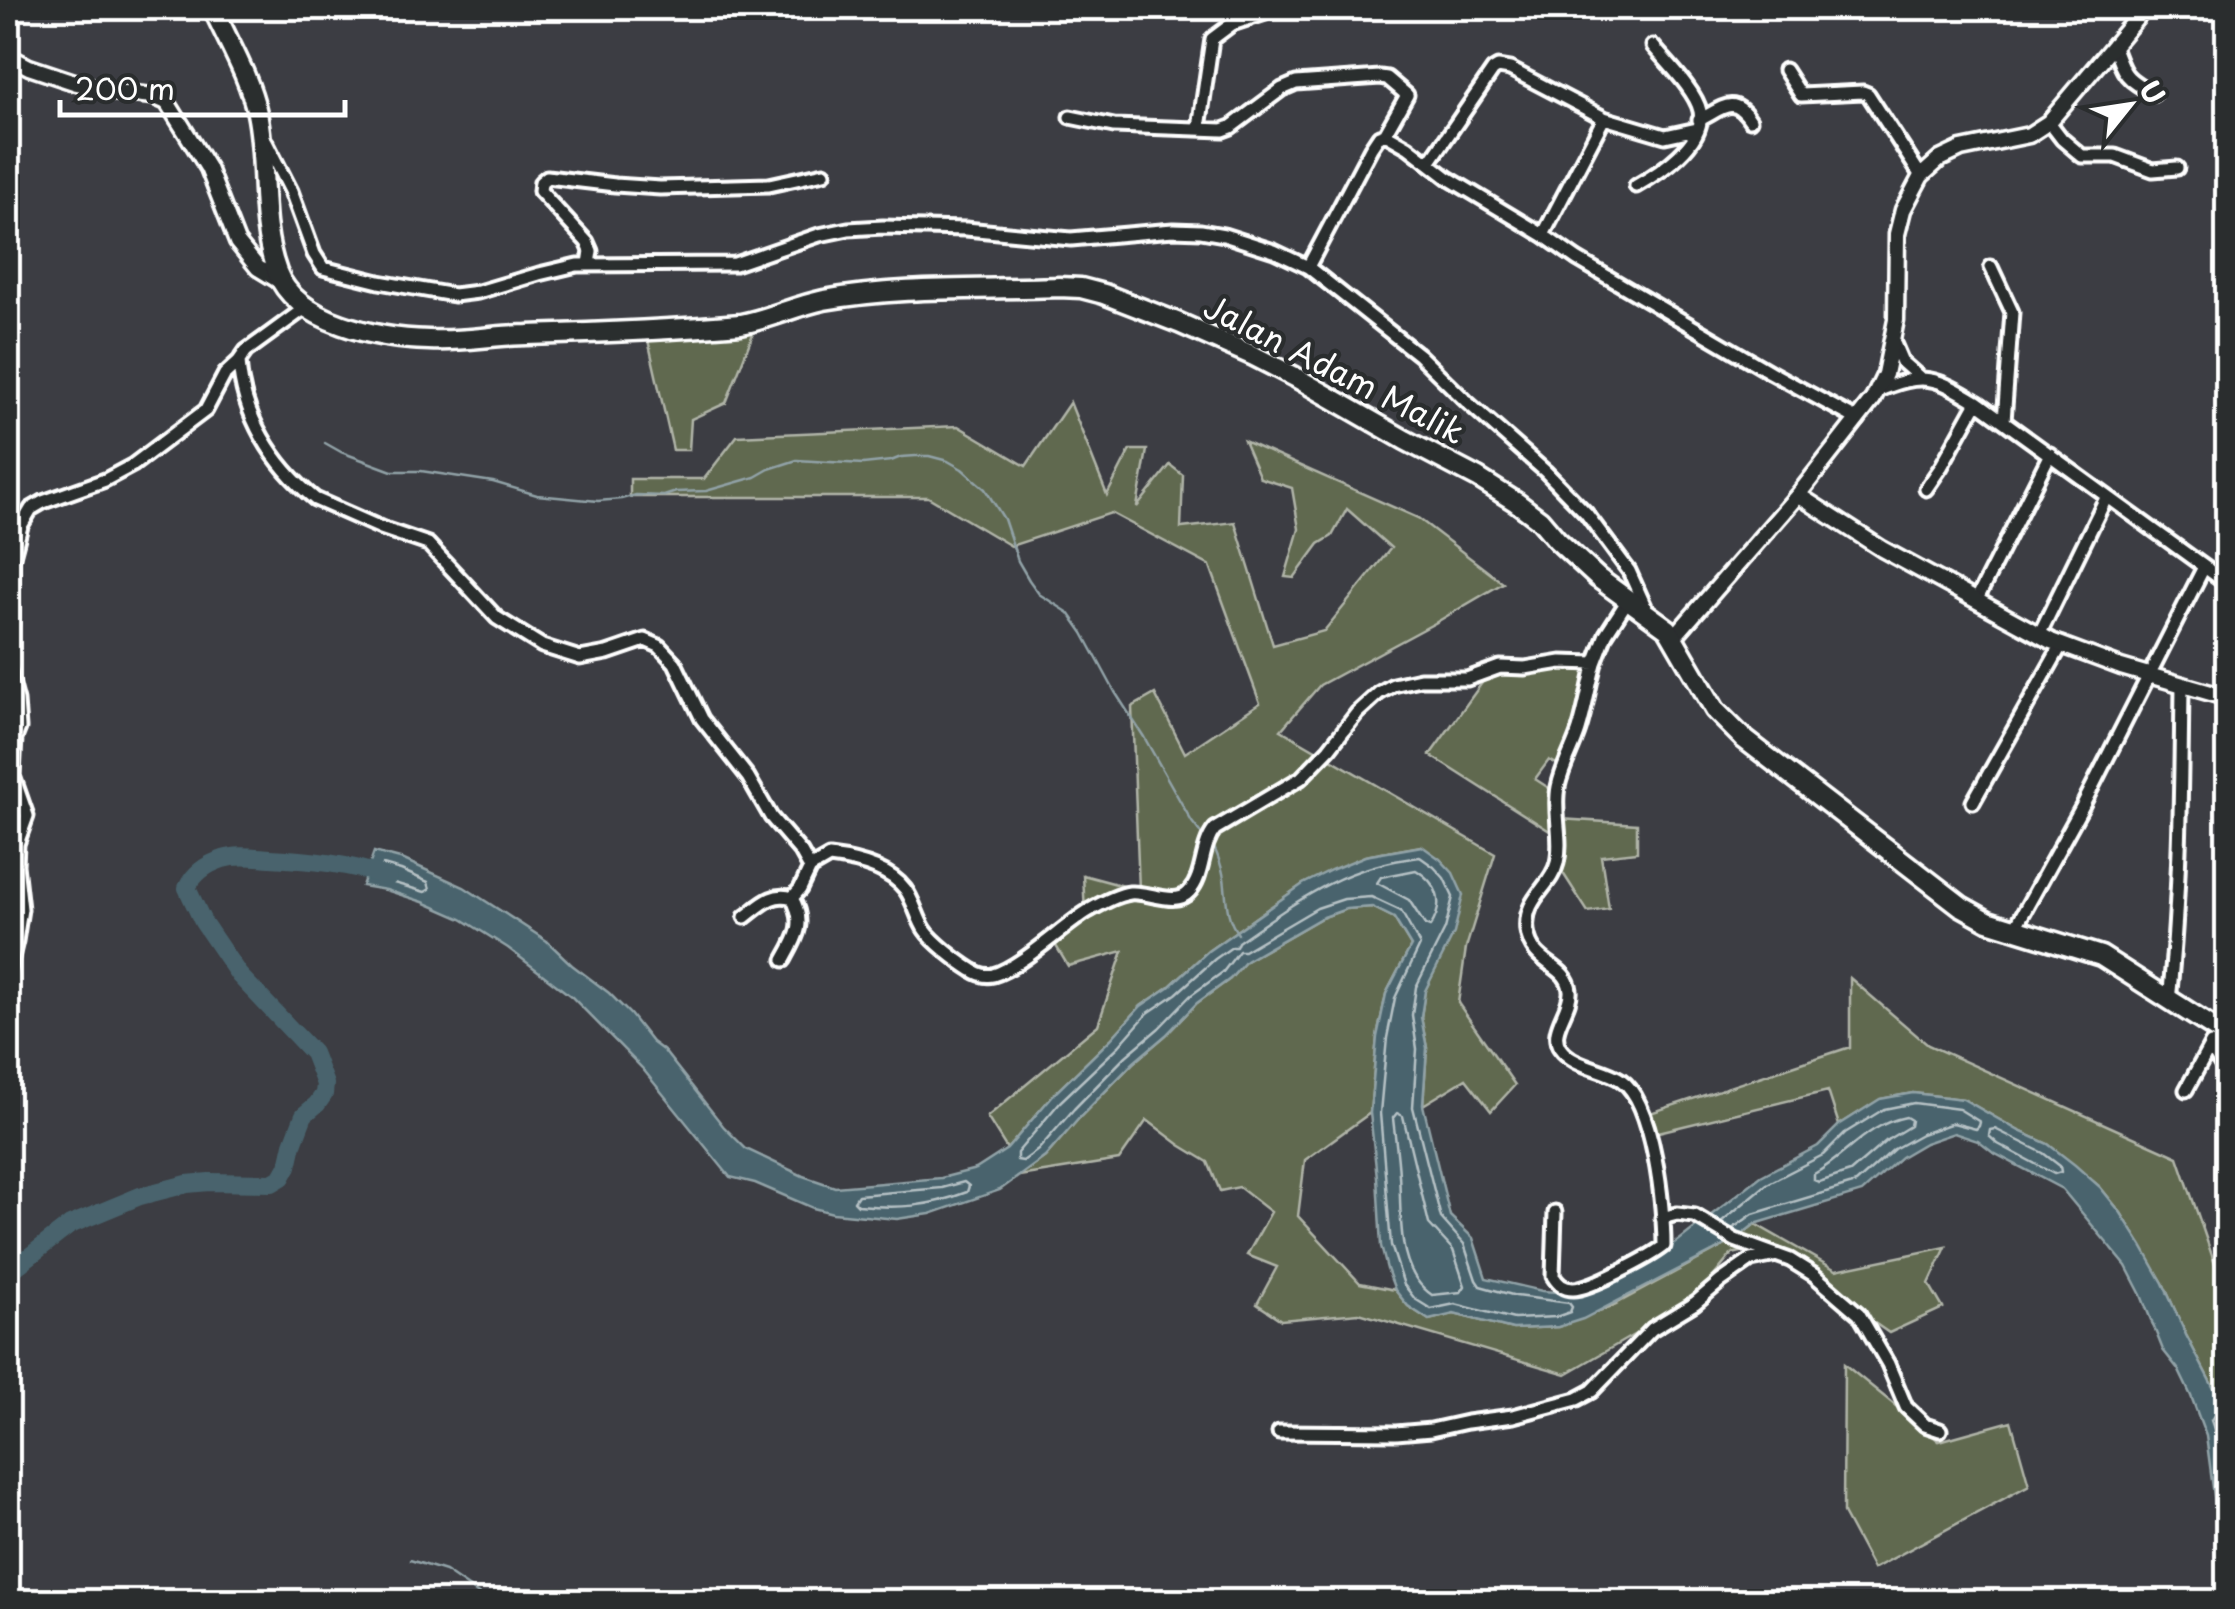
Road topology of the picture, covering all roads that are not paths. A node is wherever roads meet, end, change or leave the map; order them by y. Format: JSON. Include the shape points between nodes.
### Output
{"nodes":[{"id":1,"x":213,"y":8,"type":"edge"},
{"id":2,"x":1281,"y":8,"type":"edge"},
{"id":3,"x":2138,"y":11,"type":"edge"},
{"id":4,"x":2114,"y":44,"type":"junction"},
{"id":5,"x":1653,"y":46,"type":"dead end"},
{"id":6,"x":8,"y":56,"type":"edge"},
{"id":7,"x":1785,"y":70,"type":"dead end"},
{"id":8,"x":2154,"y":94,"type":"dead end"},
{"id":9,"x":1070,"y":117,"type":"dead end"},
{"id":10,"x":1604,"y":118,"type":"junction"},
{"id":11,"x":1750,"y":120,"type":"dead end"},
{"id":12,"x":2049,"y":122,"type":"junction"},
{"id":13,"x":1698,"y":124,"type":"junction"},
{"id":14,"x":259,"y":128,"type":"junction"},
{"id":15,"x":1199,"y":128,"type":"junction"},
{"id":16,"x":1385,"y":134,"type":"junction"},
{"id":17,"x":1664,"y":136,"type":"junction"},
{"id":18,"x":1680,"y":155,"type":"junction"},
{"id":19,"x":1429,"y":163,"type":"junction"},
{"id":20,"x":2178,"y":168,"type":"dead end"},
{"id":21,"x":824,"y":173,"type":"dead end"},
{"id":22,"x":1922,"y":176,"type":"junction"},
{"id":23,"x":1636,"y":186,"type":"dead end"},
{"id":24,"x":1543,"y":235,"type":"junction"},
{"id":25,"x":589,"y":264,"type":"junction"},
{"id":26,"x":1308,"y":267,"type":"junction"},
{"id":27,"x":1991,"y":268,"type":"dead end"},
{"id":28,"x":281,"y":282,"type":"junction"},
{"id":29,"x":305,"y":308,"type":"junction"},
{"id":30,"x":1893,"y":341,"type":"junction"},
{"id":31,"x":239,"y":360,"type":"junction"},
{"id":32,"x":1920,"y":378,"type":"junction"},
{"id":33,"x":1877,"y":392,"type":"junction"},
{"id":34,"x":1977,"y":402,"type":"junction"},
{"id":35,"x":1858,"y":420,"type":"junction"},
{"id":36,"x":2004,"y":421,"type":"junction"},
{"id":37,"x":2050,"y":454,"type":"junction"},
{"id":38,"x":1926,"y":489,"type":"dead end"},
{"id":39,"x":1798,"y":496,"type":"junction"},
{"id":40,"x":2106,"y":498,"type":"junction"},
{"id":41,"x":2204,"y":568,"type":"junction"},
{"id":42,"x":2228,"y":584,"type":"edge"},
{"id":43,"x":1628,"y":600,"type":"junction"},
{"id":44,"x":1976,"y":601,"type":"junction"},
{"id":45,"x":1649,"y":615,"type":"junction"},
{"id":46,"x":2038,"y":635,"type":"junction"},
{"id":47,"x":1674,"y":637,"type":"junction"},
{"id":48,"x":2062,"y":644,"type":"junction"},
{"id":49,"x":8,"y":646,"type":"edge"},
{"id":50,"x":1594,"y":663,"type":"junction"},
{"id":51,"x":8,"y":666,"type":"edge"},
{"id":52,"x":2149,"y":675,"type":"junction"},
{"id":53,"x":2182,"y":684,"type":"junction"},
{"id":54,"x":2228,"y":698,"type":"edge"},
{"id":55,"x":1974,"y":802,"type":"dead end"},
{"id":56,"x":810,"y":868,"type":"junction"},
{"id":57,"x":792,"y":898,"type":"junction"},
{"id":58,"x":745,"y":917,"type":"dead end"},
{"id":59,"x":2015,"y":928,"type":"junction"},
{"id":60,"x":784,"y":960,"type":"dead end"},
{"id":61,"x":8,"y":974,"type":"edge"},
{"id":62,"x":2169,"y":1000,"type":"junction"},
{"id":63,"x":2218,"y":1038,"type":"edge"},
{"id":64,"x":2228,"y":1074,"type":"edge"},
{"id":65,"x":2186,"y":1090,"type":"dead end"},
{"id":66,"x":1555,"y":1212,"type":"dead end"},
{"id":67,"x":1662,"y":1218,"type":"junction"},
{"id":68,"x":1777,"y":1255,"type":"junction"},
{"id":69,"x":1940,"y":1430,"type":"dead end"},
{"id":70,"x":1279,"y":1432,"type":"dead end"}],
"edges":[{"from":1,"to":14,"type":"highway","name":"Jalan Adam Malik","via":[[250,90]]},
{"from":2,"to":15,"type":"street","via":[[1232,24],[1212,39]]},
{"from":3,"to":4,"type":"street"},
{"from":4,"to":8,"type":"street","via":[[2130,81]]},
{"from":4,"to":12,"type":"street"},
{"from":5,"to":13,"type":"street","via":[[1696,102]]},
{"from":6,"to":28,"type":"street","via":[[77,83],[168,102],[208,168],[237,242],[258,268]]},
{"from":7,"to":22,"type":"street","via":[[1801,95],[1868,94]]},
{"from":9,"to":15,"type":"street","via":[[1114,126]]},
{"from":10,"to":17,"type":"street"},
{"from":10,"to":19,"type":"street","via":[[1498,68]]},
{"from":10,"to":24,"type":"street"},
{"from":11,"to":13,"type":"street","via":[[1731,104]]},
{"from":12,"to":20,"type":"street","via":[[2082,156]]},
{"from":12,"to":22,"type":"street","via":[[2029,135],[1961,149]]},
{"from":13,"to":17,"type":"street"},
{"from":13,"to":18,"type":"street"},
{"from":14,"to":25,"type":"street","via":[[323,268],[454,295]]},
{"from":14,"to":28,"type":"highway","name":"Jalan Adam Malik","via":[[268,234]]},
{"from":15,"to":16,"type":"street","via":[[1227,130],[1296,83],[1380,77],[1407,95]]},
{"from":16,"to":19,"type":"street"},
{"from":16,"to":26,"type":"street","via":[[1371,148]]},
{"from":17,"to":18,"type":"street"},
{"from":18,"to":23,"type":"street"},
{"from":19,"to":24,"type":"street"},
{"from":21,"to":25,"type":"street","via":[[769,185],[660,188],[548,177],[540,191],[587,242]]},
{"from":22,"to":30,"type":"street","via":[[1896,234]]},
{"from":24,"to":35,"type":"street"},
{"from":25,"to":26,"type":"street","via":[[735,264],[818,235],[883,227],[1071,239],[1201,231]]},
{"from":26,"to":45,"type":"street","via":[[1419,355],[1571,498],[1619,557]]},
{"from":27,"to":36,"type":"street","via":[[2012,312]]},
{"from":28,"to":29,"type":"highway","name":"Jalan Adam Malik"},
{"from":29,"to":31,"type":"street"},
{"from":29,"to":43,"type":"highway","name":"Jalan Adam Malik","via":[[371,332],[432,340],[741,324],[824,300],[918,289],[1081,288],[1254,356],[1494,487]]},
{"from":30,"to":32,"type":"street","via":[[1902,362]]},
{"from":30,"to":33,"type":"street"},
{"from":31,"to":49,"type":"street","via":[[206,410],[134,464],[31,509],[12,560]]},
{"from":31,"to":56,"type":"street","via":[[256,425],[280,463],[315,498],[428,544],[497,618],[542,646],[580,658],[645,640],[668,653],[702,719]]},
{"from":32,"to":33,"type":"street"},
{"from":32,"to":34,"type":"street","via":[[1946,383]]},
{"from":33,"to":35,"type":"street"},
{"from":34,"to":36,"type":"street"},
{"from":34,"to":38,"type":"street"},
{"from":35,"to":39,"type":"street"},
{"from":36,"to":37,"type":"street"},
{"from":37,"to":40,"type":"street"},
{"from":37,"to":44,"type":"street"},
{"from":39,"to":44,"type":"street"},
{"from":39,"to":47,"type":"street"},
{"from":40,"to":41,"type":"street"},
{"from":40,"to":46,"type":"street"},
{"from":41,"to":42,"type":"street"},
{"from":41,"to":52,"type":"street"},
{"from":43,"to":45,"type":"highway","name":"Jalan Adam Malik"},
{"from":43,"to":50,"type":"street"},
{"from":44,"to":46,"type":"street"},
{"from":45,"to":47,"type":"highway","name":"Jalan Adam Malik"},
{"from":46,"to":48,"type":"street"},
{"from":47,"to":59,"type":"highway","name":"Jalan Adam Malik","via":[[1715,710],[1743,738],[1940,892],[1988,921]]},
{"from":48,"to":52,"type":"street"},
{"from":48,"to":55,"type":"street"},
{"from":50,"to":56,"type":"street","via":[[1500,667],[1467,679],[1393,685],[1357,713],[1301,778],[1215,829],[1190,892],[1178,898],[1119,896],[994,974],[972,970],[929,935],[908,894],[890,876],[830,857]]},
{"from":50,"to":67,"type":"street","via":[[1558,787],[1556,866],[1528,911],[1526,927],[1536,954],[1568,980],[1561,1049],[1625,1083],[1639,1104],[1657,1160]]},
{"from":51,"to":61,"type":"street","via":[[19,728],[13,776],[26,816],[17,844],[21,908]]},
{"from":52,"to":53,"type":"street"},
{"from":52,"to":59,"type":"street"},
{"from":53,"to":54,"type":"street"},
{"from":53,"to":62,"type":"street"},
{"from":56,"to":57,"type":"street"},
{"from":57,"to":58,"type":"street","via":[[777,895]]},
{"from":57,"to":60,"type":"street","via":[[800,918]]},
{"from":59,"to":62,"type":"highway","name":"Jalan Adam Malik","via":[[2101,956]]},
{"from":62,"to":63,"type":"highway","name":"Jalan Adam Malik"},
{"from":63,"to":64,"type":"street"},
{"from":63,"to":65,"type":"street"},
{"from":66,"to":67,"type":"street","via":[[1553,1276],[1566,1288],[1596,1282],[1661,1249]]},
{"from":67,"to":68,"type":"street","via":[[1695,1216]]},
{"from":68,"to":69,"type":"street","via":[[1814,1274],[1859,1314],[1906,1407]]},
{"from":68,"to":70,"type":"street","via":[[1751,1260],[1652,1329],[1578,1399],[1432,1430]]}]}
